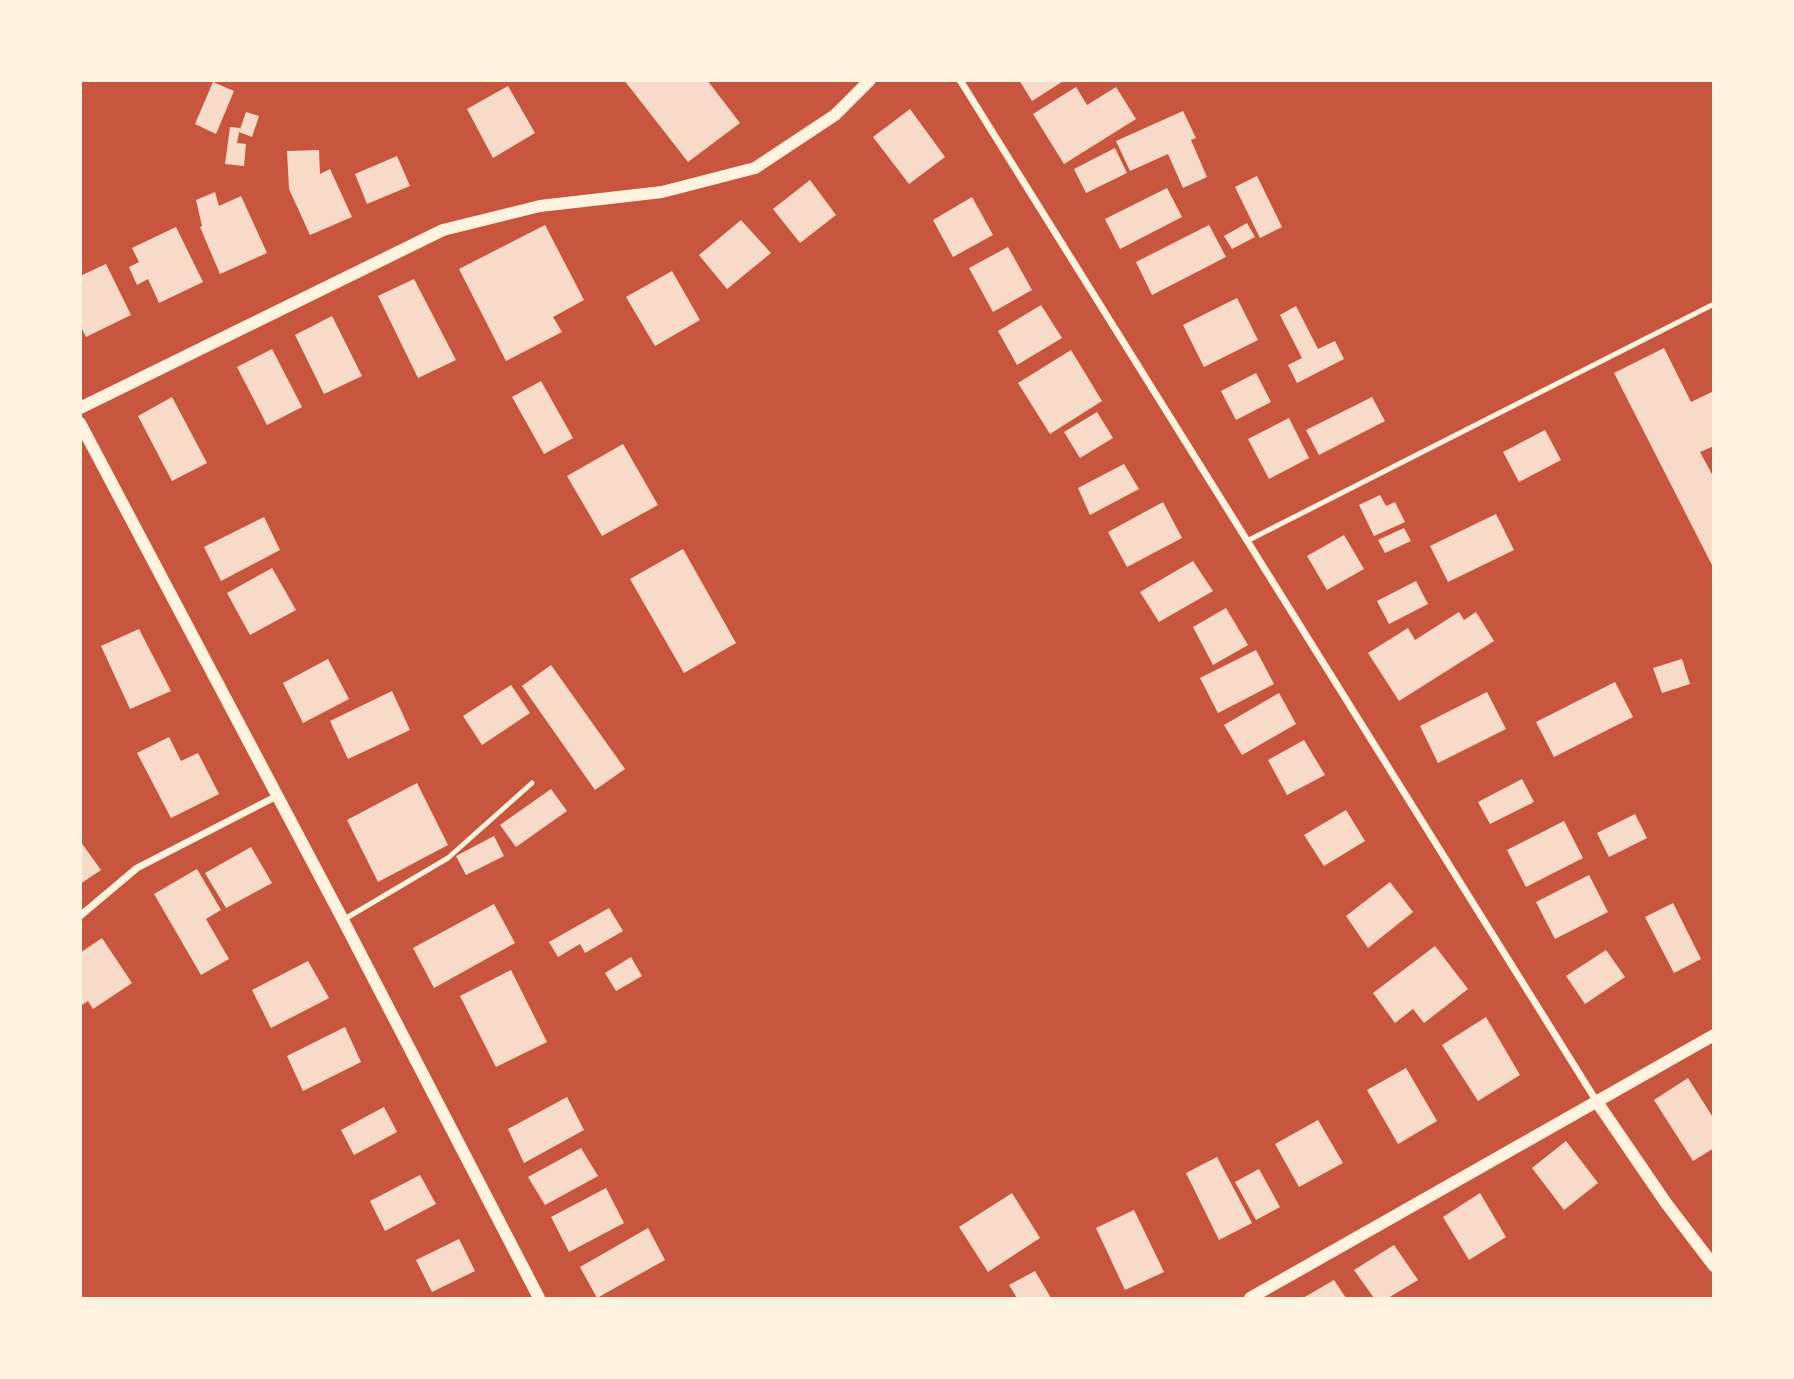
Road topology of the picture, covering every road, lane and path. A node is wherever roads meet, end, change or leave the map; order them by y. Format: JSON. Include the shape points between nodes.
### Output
{"nodes":[{"id":1,"x":870,"y":80,"type":"edge"},
{"id":2,"x":960,"y":80,"type":"edge"},
{"id":3,"x":1713,"y":304,"type":"edge"},
{"id":4,"x":80,"y":408,"type":"edge"},
{"id":5,"x":80,"y":424,"type":"edge"},
{"id":6,"x":1247,"y":541,"type":"junction"},
{"id":7,"x":532,"y":783,"type":"dead end"},
{"id":8,"x":278,"y":796,"type":"junction"},
{"id":9,"x":80,"y":916,"type":"edge"},
{"id":10,"x":343,"y":920,"type":"junction"},
{"id":11,"x":1713,"y":1035,"type":"edge"},
{"id":12,"x":1597,"y":1102,"type":"junction"},
{"id":13,"x":1713,"y":1266,"type":"edge"},
{"id":14,"x":538,"y":1298,"type":"edge"},
{"id":15,"x":1250,"y":1298,"type":"edge"}],
"edges":[{"from":1,"to":4,"type":"street","via":[[835,115],[755,168],[662,192],[540,206],[443,230]]},
{"from":2,"to":6,"type":"street"},
{"from":3,"to":6,"type":"lane"},
{"from":5,"to":8,"type":"street"},
{"from":6,"to":12,"type":"street"},
{"from":7,"to":10,"type":"lane","via":[[448,858]]},
{"from":8,"to":9,"type":"street","via":[[137,868]]},
{"from":8,"to":10,"type":"street"},
{"from":10,"to":14,"type":"street"},
{"from":11,"to":12,"type":"street"},
{"from":12,"to":13,"type":"street"},
{"from":12,"to":15,"type":"street"}]}
